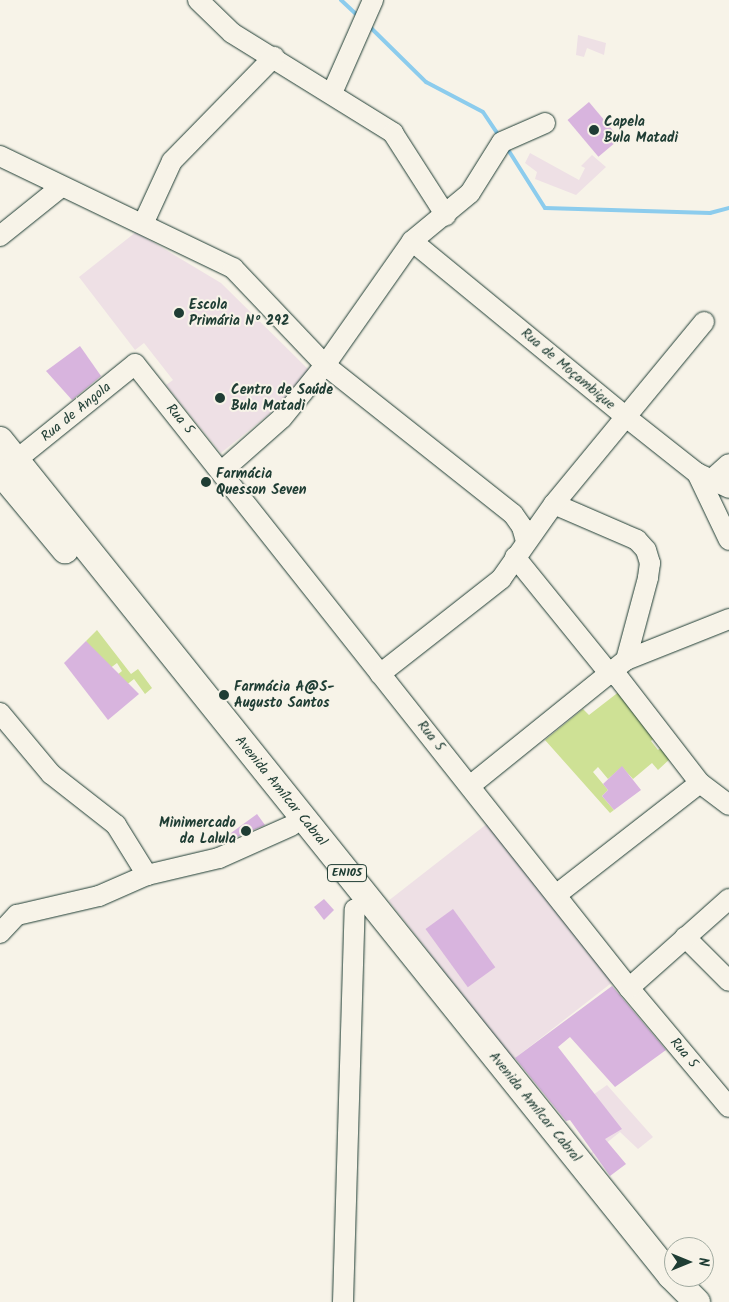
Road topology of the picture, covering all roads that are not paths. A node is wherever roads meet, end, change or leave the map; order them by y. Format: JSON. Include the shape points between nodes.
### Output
{"nodes":[{"id":1,"x":198,"y":0,"type":"edge"},
{"id":2,"x":373,"y":0,"type":"edge"},
{"id":3,"x":274,"y":57,"type":"junction"},
{"id":4,"x":332,"y":93,"type":"junction"},
{"id":5,"x":545,"y":123,"type":"dead end"},
{"id":6,"x":0,"y":156,"type":"edge"},
{"id":7,"x":61,"y":187,"type":"junction"},
{"id":8,"x":446,"y":216,"type":"junction"},
{"id":9,"x":143,"y":224,"type":"junction"},
{"id":10,"x":0,"y":236,"type":"edge"},
{"id":11,"x":412,"y":242,"type":"junction"},
{"id":12,"x":704,"y":322,"type":"dead end"},
{"id":13,"x":136,"y":364,"type":"joint"},
{"id":14,"x":325,"y":365,"type":"junction"},
{"id":15,"x":626,"y":417,"type":"junction"},
{"id":16,"x":0,"y":440,"type":"edge"},
{"id":17,"x":729,"y":464,"type":"edge"},
{"id":18,"x":4,"y":470,"type":"edge"},
{"id":19,"x":222,"y":471,"type":"junction"},
{"id":20,"x":704,"y":477,"type":"junction"},
{"id":21,"x":729,"y":488,"type":"edge"},
{"id":22,"x":554,"y":504,"type":"junction"},
{"id":23,"x":729,"y":540,"type":"edge"},
{"id":24,"x":520,"y":549,"type":"junction"},
{"id":25,"x":729,"y":620,"type":"edge"},
{"id":26,"x":626,"y":660,"type":"junction"},
{"id":27,"x":608,"y":672,"type":"junction"},
{"id":28,"x":380,"y":674,"type":"junction"},
{"id":29,"x":0,"y":714,"type":"edge"},
{"id":30,"x":700,"y":783,"type":"junction"},
{"id":31,"x":471,"y":785,"type":"junction"},
{"id":32,"x":729,"y":805,"type":"edge"},
{"id":33,"x":291,"y":826,"type":"junction"},
{"id":34,"x":147,"y":875,"type":"junction"},
{"id":35,"x":556,"y":895,"type":"junction"},
{"id":36,"x":729,"y":899,"type":"edge"},
{"id":37,"x":355,"y":909,"type":"junction"},
{"id":38,"x":0,"y":933,"type":"edge"},
{"id":39,"x":685,"y":937,"type":"junction"},
{"id":40,"x":729,"y":981,"type":"edge"},
{"id":41,"x":629,"y":988,"type":"junction"},
{"id":42,"x":729,"y":1107,"type":"edge"},
{"id":43,"x":343,"y":1302,"type":"edge"},
{"id":44,"x":675,"y":1302,"type":"edge"},
{"id":45,"x":697,"y":1302,"type":"edge"}],
"edges":[{"from":1,"to":3,"type":"street","via":[[232,33]]},
{"from":2,"to":4,"type":"street"},
{"from":3,"to":4,"type":"street"},
{"from":3,"to":9,"type":"street","via":[[172,161]]},
{"from":4,"to":8,"type":"street","via":[[393,133]]},
{"from":5,"to":8,"type":"street","via":[[502,142],[470,193]]},
{"from":6,"to":7,"type":"street"},
{"from":7,"to":9,"type":"street"},
{"from":7,"to":10,"type":"street"},
{"from":8,"to":11,"type":"street"},
{"from":9,"to":14,"type":"street","via":[[233,268]]},
{"from":11,"to":14,"type":"street"},
{"from":11,"to":15,"type":"street","name":"Rua de Moçambique"},
{"from":12,"to":15,"type":"street"},
{"from":13,"to":18,"type":"street","name":"Rua de Angola"},
{"from":13,"to":19,"type":"street","name":"Rua 5"},
{"from":14,"to":19,"type":"street","via":[[282,418]]},
{"from":14,"to":24,"type":"street","via":[[513,514],[522,527]]},
{"from":15,"to":20,"type":"street","name":"Rua de Moçambique"},
{"from":15,"to":22,"type":"street"},
{"from":16,"to":18,"type":"main road","name":"Avenida Amílcar Cabral","number":"EN105"},
{"from":17,"to":20,"type":"street"},
{"from":18,"to":33,"type":"main road","name":"Avenida Amílcar Cabral","number":"EN105"},
{"from":18,"to":45,"type":"main road","name":"Avenida Amílcar Cabral","number":"EN105","via":[[665,1268]]},
{"from":19,"to":28,"type":"street","name":"Rua 5"},
{"from":20,"to":21,"type":"street","name":"Rua de Moçambique"},
{"from":20,"to":23,"type":"street"},
{"from":22,"to":24,"type":"street"},
{"from":22,"to":26,"type":"street","via":[[637,540],[646,550],[650,563],[648,578]]},
{"from":24,"to":27,"type":"street"},
{"from":24,"to":28,"type":"street","via":[[501,579]]},
{"from":25,"to":26,"type":"street"},
{"from":26,"to":27,"type":"street"},
{"from":27,"to":30,"type":"street","via":[[618,677]]},
{"from":27,"to":31,"type":"street"},
{"from":28,"to":31,"type":"street","name":"Rua 5"},
{"from":29,"to":34,"type":"street","via":[[51,774],[116,825]]},
{"from":30,"to":32,"type":"street"},
{"from":30,"to":35,"type":"street"},
{"from":31,"to":35,"type":"street","name":"Rua 5"},
{"from":33,"to":34,"type":"street","via":[[219,858]]},
{"from":33,"to":37,"type":"main road","name":"Avenida Amílcar Cabral","number":"EN105"},
{"from":34,"to":38,"type":"street","via":[[99,896],[17,915]]},
{"from":35,"to":41,"type":"street","name":"Rua 5"},
{"from":36,"to":39,"type":"street"},
{"from":37,"to":43,"type":"street"},
{"from":37,"to":44,"type":"main road","name":"Avenida Amílcar Cabral","number":"EN105"},
{"from":39,"to":40,"type":"street"},
{"from":39,"to":41,"type":"street"},
{"from":41,"to":42,"type":"street","name":"Rua 5"}]}
